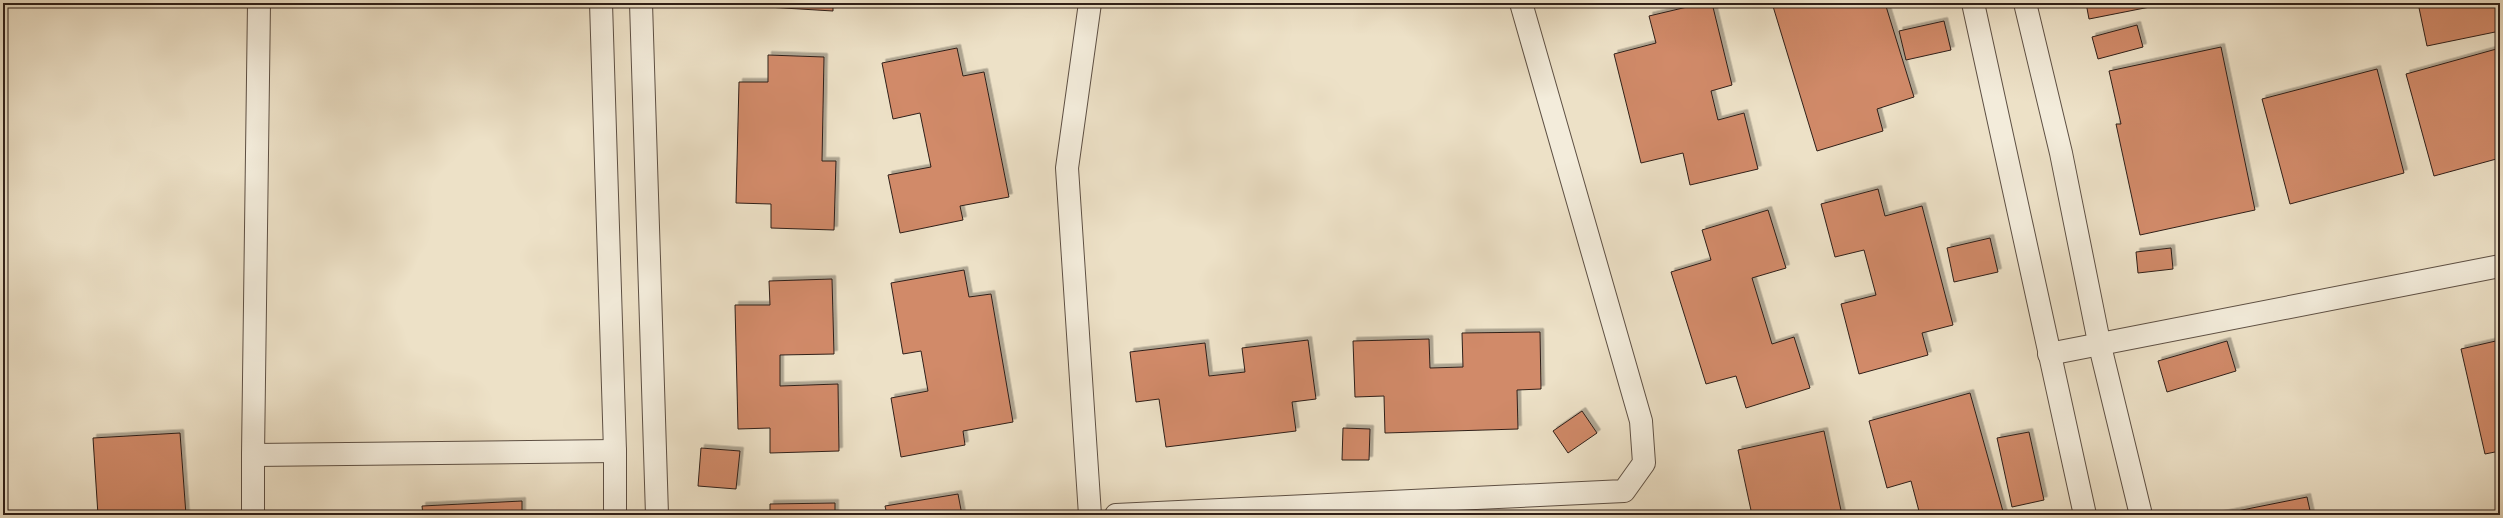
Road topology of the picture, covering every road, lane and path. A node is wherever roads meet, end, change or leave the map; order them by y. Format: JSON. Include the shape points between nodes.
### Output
{"nodes":[{"id":1,"x":259,"y":3,"type":"edge"},
{"id":2,"x":601,"y":3,"type":"edge"},
{"id":3,"x":641,"y":3,"type":"edge"},
{"id":4,"x":1090,"y":3,"type":"edge"},
{"id":5,"x":1521,"y":3,"type":"edge"},
{"id":6,"x":1973,"y":3,"type":"edge"},
{"id":7,"x":2025,"y":3,"type":"edge"},
{"id":8,"x":2500,"y":266,"type":"edge"},
{"id":9,"x":2099,"y":342,"type":"junction"},
{"id":10,"x":2049,"y":354,"type":"junction"},
{"id":11,"x":615,"y":451,"type":"junction"},
{"id":12,"x":253,"y":455,"type":"junction"},
{"id":13,"x":253,"y":515,"type":"edge"},
{"id":14,"x":615,"y":515,"type":"edge"},
{"id":15,"x":657,"y":515,"type":"edge"},
{"id":16,"x":1090,"y":515,"type":"edge"},
{"id":17,"x":1116,"y":515,"type":"edge"},
{"id":18,"x":2085,"y":515,"type":"edge"},
{"id":19,"x":2141,"y":515,"type":"edge"}],
"edges":[{"from":1,"to":12,"type":"street"},
{"from":2,"to":11,"type":"street"},
{"from":3,"to":15,"type":"street"},
{"from":4,"to":16,"type":"street","via":[[1067,168]]},
{"from":5,"to":17,"type":"street","via":[[1641,421],[1644,463],[1624,491]]},
{"from":6,"to":10,"type":"street"},
{"from":7,"to":9,"type":"street"},
{"from":8,"to":9,"type":"street"},
{"from":9,"to":10,"type":"street"},
{"from":9,"to":19,"type":"street"},
{"from":10,"to":18,"type":"street"},
{"from":11,"to":12,"type":"street"},
{"from":11,"to":14,"type":"street"},
{"from":12,"to":13,"type":"street"}]}
